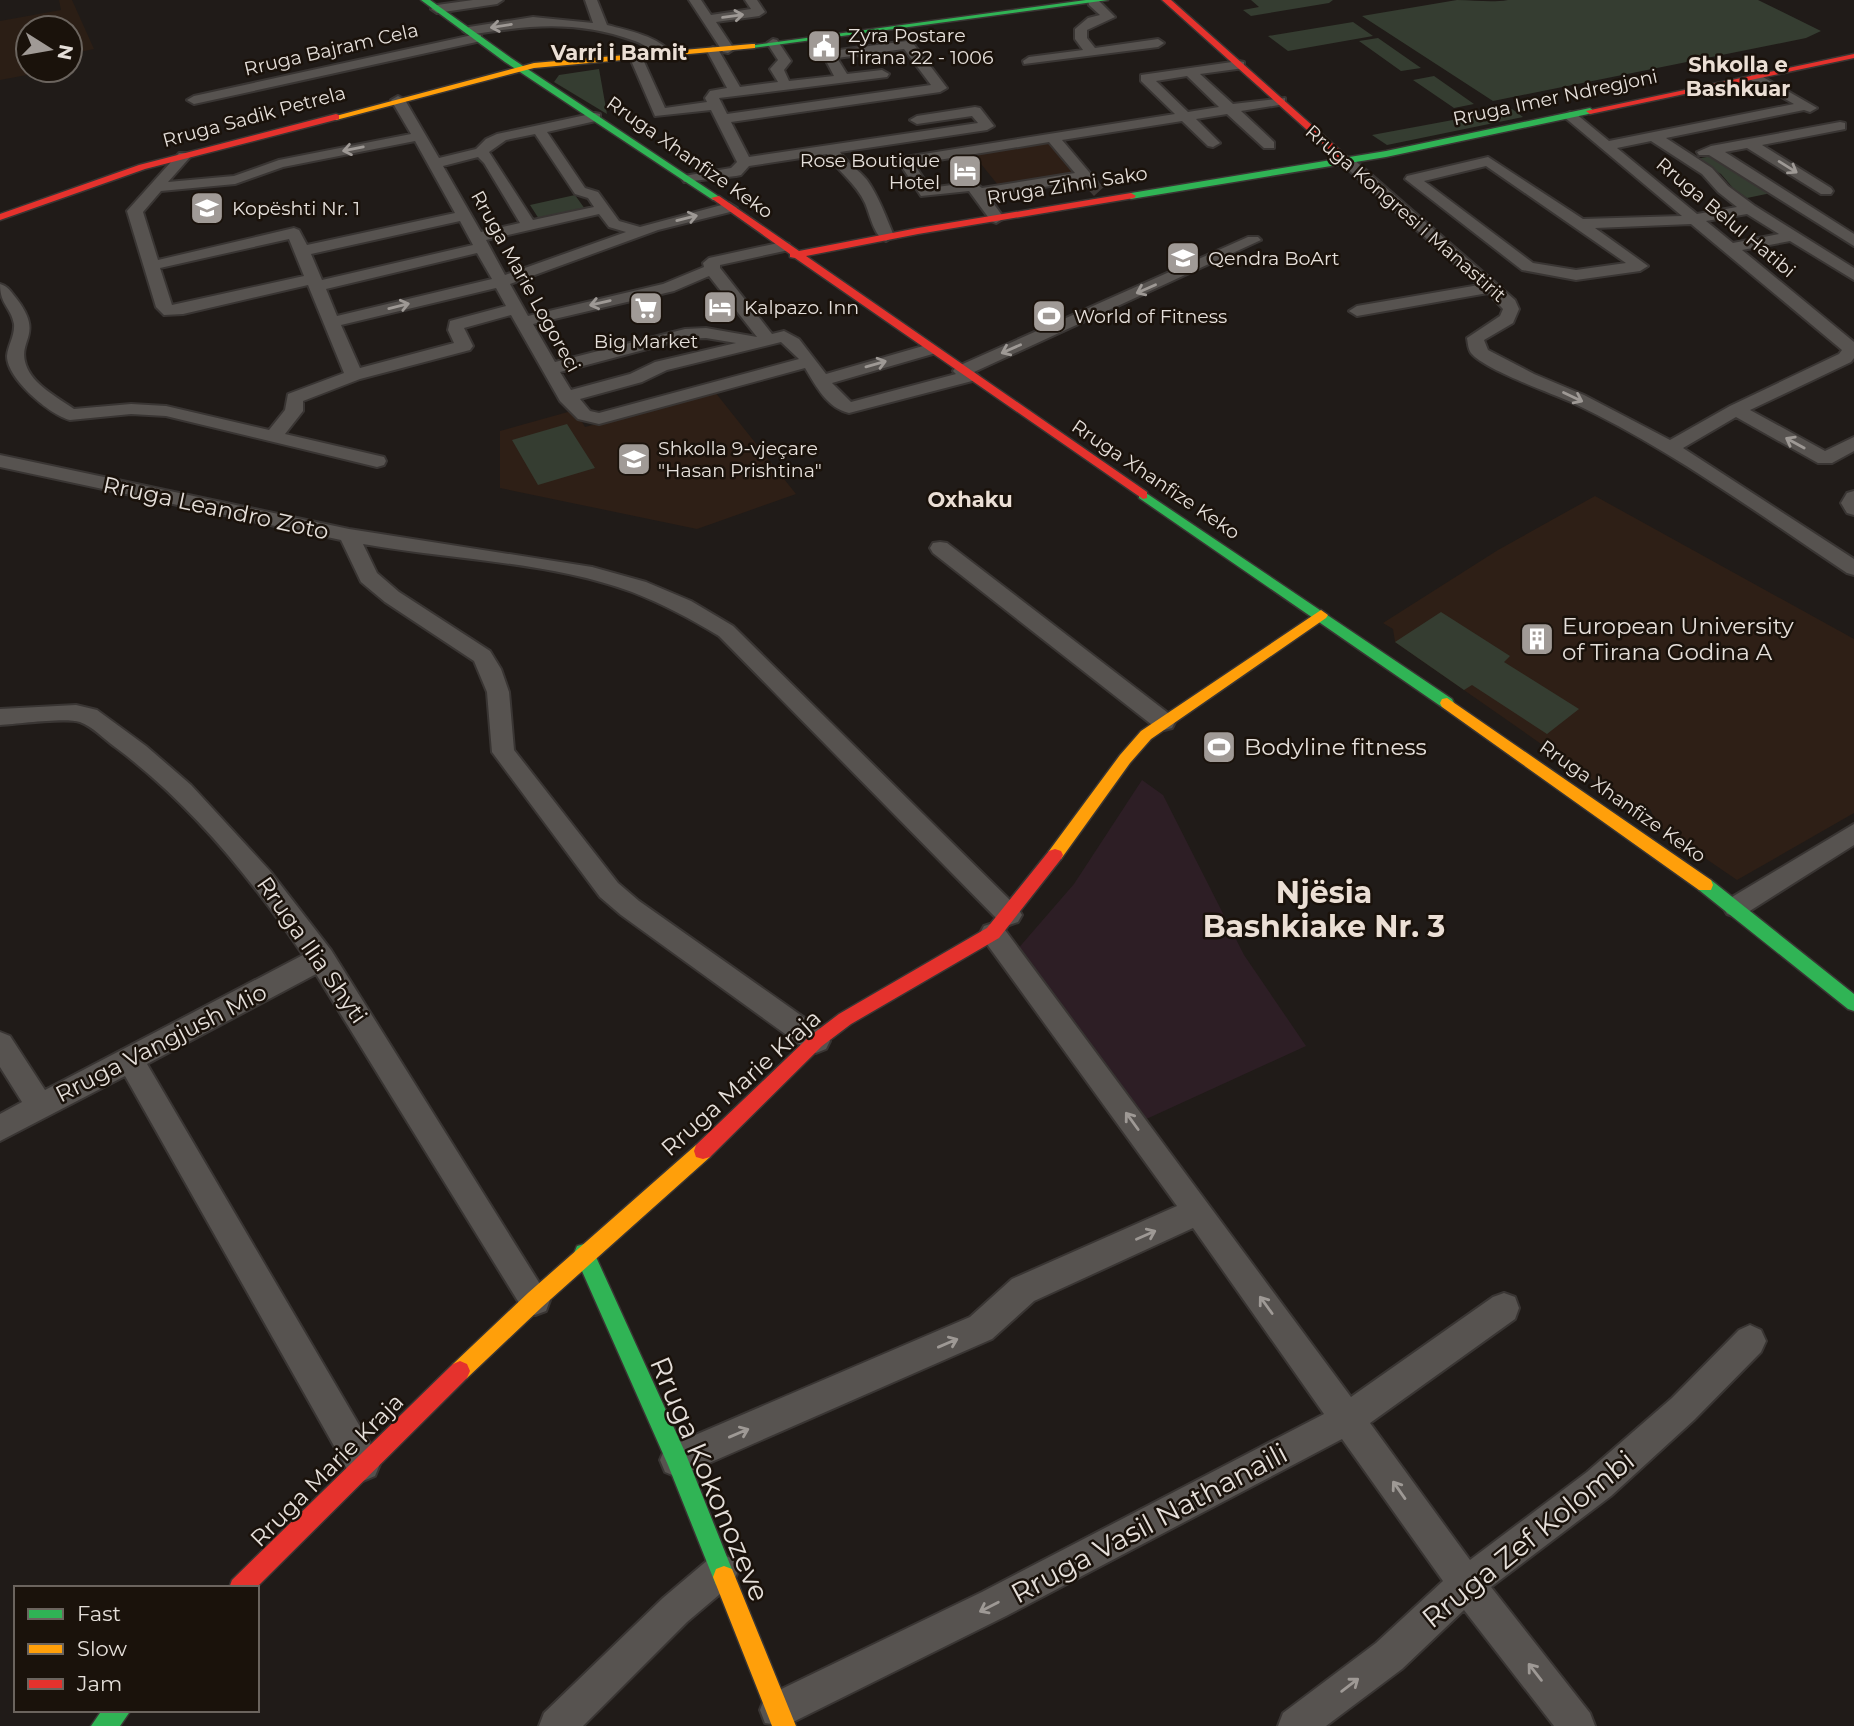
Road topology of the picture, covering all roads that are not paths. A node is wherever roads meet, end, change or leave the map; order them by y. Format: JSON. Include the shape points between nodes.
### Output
{"nodes":[{"id":1,"x":497,"y":0,"type":"edge"},
{"id":2,"x":591,"y":0,"type":"edge"},
{"id":3,"x":695,"y":0,"type":"edge"},
{"id":4,"x":751,"y":0,"type":"edge"},
{"id":5,"x":1166,"y":0,"type":"edge"},
{"id":6,"x":1099,"y":1,"type":"edge"},
{"id":7,"x":431,"y":4,"type":"edge"},
{"id":8,"x":708,"y":19,"type":"junction"},
{"id":9,"x":601,"y":27,"type":"junction"},
{"id":10,"x":478,"y":39,"type":"junction"},
{"id":11,"x":774,"y":43,"type":"junction"},
{"id":12,"x":1158,"y":43,"type":"dead end"},
{"id":13,"x":721,"y":50,"type":"junction"},
{"id":14,"x":866,"y":50,"type":"junction"},
{"id":15,"x":1092,"y":52,"type":"junction"},
{"id":16,"x":668,"y":55,"type":"junction"},
{"id":17,"x":1854,"y":56,"type":"edge"},
{"id":18,"x":636,"y":58,"type":"junction"},
{"id":19,"x":1029,"y":61,"type":"dead end"},
{"id":20,"x":578,"y":62,"type":"junction"},
{"id":21,"x":1239,"y":65,"type":"junction"},
{"id":22,"x":522,"y":69,"type":"junction"},
{"id":23,"x":1190,"y":72,"type":"junction"},
{"id":24,"x":882,"y":74,"type":"junction"},
{"id":25,"x":1756,"y":77,"type":"junction"},
{"id":26,"x":843,"y":79,"type":"junction"},
{"id":27,"x":783,"y":80,"type":"dead end"},
{"id":28,"x":545,"y":84,"type":"junction"},
{"id":29,"x":735,"y":90,"type":"junction"},
{"id":30,"x":898,"y":94,"type":"junction"},
{"id":31,"x":194,"y":100,"type":"dead end"},
{"id":32,"x":398,"y":100,"type":"junction"},
{"id":33,"x":1280,"y":101,"type":"junction"},
{"id":34,"x":1806,"y":106,"type":"junction"},
{"id":35,"x":1230,"y":109,"type":"junction"},
{"id":36,"x":718,"y":112,"type":"junction"},
{"id":37,"x":1185,"y":116,"type":"junction"},
{"id":38,"x":1570,"y":116,"type":"junction"},
{"id":39,"x":595,"y":117,"type":"junction"},
{"id":40,"x":1854,"y":117,"type":"edge"},
{"id":41,"x":1836,"y":123,"type":"junction"},
{"id":42,"x":922,"y":127,"type":"junction"},
{"id":43,"x":538,"y":129,"type":"junction"},
{"id":44,"x":952,"y":131,"type":"junction"},
{"id":45,"x":1854,"y":134,"type":"edge"},
{"id":46,"x":420,"y":136,"type":"junction"},
{"id":47,"x":1052,"y":137,"type":"junction"},
{"id":48,"x":1654,"y":137,"type":"junction"},
{"id":49,"x":1438,"y":143,"type":"junction"},
{"id":50,"x":1749,"y":143,"type":"junction"},
{"id":51,"x":1213,"y":144,"type":"dead end"},
{"id":52,"x":1269,"y":145,"type":"dead end"},
{"id":53,"x":1606,"y":146,"type":"junction"},
{"id":54,"x":831,"y":149,"type":"junction"},
{"id":55,"x":1711,"y":150,"type":"junction"},
{"id":56,"x":967,"y":151,"type":"junction"},
{"id":57,"x":481,"y":152,"type":"junction"},
{"id":58,"x":184,"y":156,"type":"junction"},
{"id":59,"x":1683,"y":156,"type":"junction"},
{"id":60,"x":742,"y":157,"type":"junction"},
{"id":61,"x":1347,"y":161,"type":"junction"},
{"id":62,"x":436,"y":163,"type":"junction"},
{"id":63,"x":1470,"y":165,"type":"junction"},
{"id":64,"x":690,"y":179,"type":"junction"},
{"id":65,"x":155,"y":187,"type":"junction"},
{"id":66,"x":1096,"y":188,"type":"junction"},
{"id":67,"x":978,"y":193,"type":"junction"},
{"id":68,"x":1784,"y":197,"type":"junction"},
{"id":69,"x":1747,"y":206,"type":"junction"},
{"id":70,"x":729,"y":208,"type":"junction"},
{"id":71,"x":603,"y":209,"type":"junction"},
{"id":72,"x":466,"y":215,"type":"junction"},
{"id":73,"x":0,"y":217,"type":"edge"},
{"id":74,"x":996,"y":218,"type":"junction"},
{"id":75,"x":1696,"y":219,"type":"junction"},
{"id":76,"x":1465,"y":220,"type":"junction"},
{"id":77,"x":1854,"y":220,"type":"edge"},
{"id":78,"x":1580,"y":224,"type":"junction"},
{"id":79,"x":1828,"y":225,"type":"junction"},
{"id":80,"x":529,"y":226,"type":"junction"},
{"id":81,"x":1424,"y":229,"type":"junction"},
{"id":82,"x":641,"y":232,"type":"junction"},
{"id":83,"x":886,"y":236,"type":"junction"},
{"id":84,"x":1792,"y":236,"type":"junction"},
{"id":85,"x":1253,"y":240,"type":"dead end"},
{"id":86,"x":1854,"y":241,"type":"edge"},
{"id":87,"x":481,"y":242,"type":"junction"},
{"id":88,"x":300,"y":247,"type":"junction"},
{"id":89,"x":1730,"y":248,"type":"junction"},
{"id":90,"x":789,"y":251,"type":"junction"},
{"id":91,"x":712,"y":269,"type":"junction"},
{"id":92,"x":152,"y":271,"type":"junction"},
{"id":93,"x":1854,"y":275,"type":"edge"},
{"id":94,"x":315,"y":282,"type":"junction"},
{"id":95,"x":500,"y":282,"type":"junction"},
{"id":96,"x":1492,"y":288,"type":"junction"},
{"id":97,"x":0,"y":289,"type":"edge"},
{"id":98,"x":1357,"y":311,"type":"dead end"},
{"id":99,"x":518,"y":315,"type":"junction"},
{"id":100,"x":333,"y":322,"type":"junction"},
{"id":101,"x":764,"y":340,"type":"junction"},
{"id":102,"x":930,"y":349,"type":"junction"},
{"id":103,"x":1853,"y":349,"type":"edge"},
{"id":104,"x":808,"y":362,"type":"junction"},
{"id":105,"x":550,"y":369,"type":"junction"},
{"id":106,"x":966,"y":374,"type":"junction"},
{"id":107,"x":354,"y":375,"type":"junction"},
{"id":108,"x":822,"y":380,"type":"junction"},
{"id":109,"x":566,"y":397,"type":"junction"},
{"id":110,"x":1736,"y":410,"type":"junction"},
{"id":111,"x":274,"y":435,"type":"junction"},
{"id":112,"x":1854,"y":443,"type":"edge"},
{"id":113,"x":1670,"y":448,"type":"junction"},
{"id":114,"x":0,"y":461,"type":"edge"},
{"id":115,"x":377,"y":461,"type":"dead end"},
{"id":116,"x":1854,"y":497,"type":"edge"},
{"id":117,"x":1854,"y":509,"type":"edge"},
{"id":118,"x":349,"y":535,"type":"junction"},
{"id":119,"x":940,"y":548,"type":"dead end"},
{"id":120,"x":1854,"y":568,"type":"edge"},
{"id":121,"x":1321,"y":615,"type":"junction"},
{"id":122,"x":0,"y":717,"type":"edge"},
{"id":123,"x":1164,"y":722,"type":"junction"},
{"id":124,"x":1854,"y":833,"type":"edge"},
{"id":125,"x":1736,"y":907,"type":"junction"},
{"id":126,"x":1001,"y":924,"type":"junction"},
{"id":127,"x":322,"y":958,"type":"junction"},
{"id":128,"x":1854,"y":1004,"type":"edge"},
{"id":129,"x":816,"y":1041,"type":"junction"},
{"id":130,"x":0,"y":1044,"type":"edge"},
{"id":131,"x":130,"y":1059,"type":"junction"},
{"id":132,"x":40,"y":1106,"type":"junction"},
{"id":133,"x":0,"y":1128,"type":"edge"},
{"id":134,"x":1198,"y":1211,"type":"junction"},
{"id":135,"x":584,"y":1253,"type":"junction"},
{"id":136,"x":535,"y":1300,"type":"junction"},
{"id":137,"x":1504,"y":1308,"type":"dead end"},
{"id":138,"x":1750,"y":1340,"type":"dead end"},
{"id":139,"x":1348,"y":1419,"type":"junction"},
{"id":140,"x":677,"y":1460,"type":"junction"},
{"id":141,"x":363,"y":1464,"type":"junction"},
{"id":142,"x":721,"y":1571,"type":"junction"},
{"id":143,"x":1466,"y":1584,"type":"junction"},
{"id":144,"x":242,"y":1586,"type":"edge"},
{"id":145,"x":117,"y":1712,"type":"edge"},
{"id":146,"x":781,"y":1718,"type":"edge"},
{"id":147,"x":103,"y":1726,"type":"edge"},
{"id":148,"x":556,"y":1726,"type":"edge"},
{"id":149,"x":1296,"y":1726,"type":"edge"},
{"id":150,"x":1577,"y":1726,"type":"edge"}],
"edges":[{"from":1,"to":7,"type":"street"},
{"from":2,"to":9,"type":"street"},
{"from":3,"to":8,"type":"street"},
{"from":8,"to":4,"type":"street","one_way":true,"via":[[759,12]]},
{"from":5,"to":21,"type":"street","name":"Rruga Kongresi i Manastirit"},
{"from":6,"to":11,"type":"street"},
{"from":6,"to":15,"type":"street","via":[[1109,17],[1081,29],[1081,39]]},
{"from":7,"to":10,"type":"street","name":"Rruga Xhanfize Keko"},
{"from":8,"to":13,"type":"street"},
{"from":9,"to":10,"type":"street","name":"Rruga Bajram Cela","one_way":true,"via":[[533,16]]},
{"from":9,"to":16,"type":"street","name":"Rruga Bajram Cela","via":[[653,44]]},
{"from":10,"to":20,"type":"street"},
{"from":10,"to":22,"type":"street","name":"Rruga Xhanfize Keko"},
{"from":10,"to":31,"type":"street","name":"Rruga Bajram Cela"},
{"from":11,"to":13,"type":"street"},
{"from":11,"to":27,"type":"street","via":[[785,61],[777,69]]},
{"from":12,"to":15,"type":"street"},
{"from":13,"to":16,"type":"street"},
{"from":13,"to":29,"type":"street"},
{"from":14,"to":24,"type":"street"},
{"from":14,"to":26,"type":"street","via":[[829,55]]},
{"from":14,"to":30,"type":"street","via":[[907,45],[940,88]]},
{"from":15,"to":19,"type":"street"},
{"from":16,"to":18,"type":"street"},
{"from":17,"to":25,"type":"street","name":"Rruga Imer Ndregjoni"},
{"from":18,"to":20,"type":"street"},
{"from":18,"to":36,"type":"street","via":[[660,113]]},
{"from":20,"to":22,"type":"street","name":"Rruga Sadik Petrela"},
{"from":20,"to":28,"type":"street","via":[[554,72]]},
{"from":21,"to":23,"type":"street"},
{"from":21,"to":33,"type":"street","name":"Rruga Kongresi i Manastirit"},
{"from":22,"to":28,"type":"street","name":"Rruga Xhanfize Keko"},
{"from":22,"to":32,"type":"street","name":"Rruga Sadik Petrela"},
{"from":23,"to":35,"type":"street"},
{"from":23,"to":37,"type":"street","via":[[1146,78]]},
{"from":24,"to":26,"type":"street"},
{"from":24,"to":30,"type":"street"},
{"from":25,"to":34,"type":"street"},
{"from":25,"to":38,"type":"street","name":"Rruga Imer Ndregjoni"},
{"from":26,"to":29,"type":"street"},
{"from":28,"to":39,"type":"street","name":"Rruga Xhanfize Keko"},
{"from":29,"to":36,"type":"street","via":[[715,94],[712,98]]},
{"from":30,"to":36,"type":"street"},
{"from":30,"to":42,"type":"street"},
{"from":32,"to":46,"type":"street","name":"Rruga Marie Logoreci"},
{"from":32,"to":58,"type":"street","name":"Rruga Sadik Petrela"},
{"from":33,"to":35,"type":"street"},
{"from":33,"to":61,"type":"street","name":"Rruga Kongresi i Manastirit"},
{"from":34,"to":41,"type":"street"},
{"from":34,"to":48,"type":"street"},
{"from":35,"to":37,"type":"street"},
{"from":35,"to":52,"type":"street"},
{"from":36,"to":60,"type":"street"},
{"from":37,"to":47,"type":"street"},
{"from":37,"to":51,"type":"street"},
{"from":38,"to":49,"type":"street","name":"Rruga Imer Ndregjoni"},
{"from":38,"to":53,"type":"street","name":"Rruga Belul Hatibi"},
{"from":39,"to":43,"type":"street"},
{"from":39,"to":64,"type":"street","name":"Rruga Xhanfize Keko"},
{"from":40,"to":41,"type":"street"},
{"from":41,"to":45,"type":"street"},
{"from":41,"to":50,"type":"street"},
{"from":42,"to":44,"type":"street"},
{"from":42,"to":44,"type":"street","via":[[975,111],[986,126]]},
{"from":42,"to":54,"type":"street"},
{"from":42,"to":60,"type":"street"},
{"from":43,"to":57,"type":"street","via":[[502,137]]},
{"from":43,"to":71,"type":"street","via":[[580,191],[593,195]]},
{"from":44,"to":56,"type":"street"},
{"from":46,"to":62,"type":"street","name":"Rruga Marie Logoreci"},
{"from":46,"to":65,"type":"street","one_way":true,"via":[[279,163],[261,173],[198,187]]},
{"from":47,"to":56,"type":"street"},
{"from":47,"to":66,"type":"street"},
{"from":48,"to":53,"type":"street"},
{"from":48,"to":59,"type":"street"},
{"from":49,"to":61,"type":"street","name":"Rruga Imer Ndregjoni"},
{"from":49,"to":63,"type":"street"},
{"from":50,"to":55,"type":"street"},
{"from":50,"to":68,"type":"street","one_way":true,"via":[[1826,191]]},
{"from":53,"to":75,"type":"street","name":"Rruga Belul Hatibi"},
{"from":54,"to":60,"type":"street"},
{"from":54,"to":83,"type":"street","via":[[843,168],[859,180]]},
{"from":55,"to":59,"type":"street"},
{"from":55,"to":68,"type":"street"},
{"from":56,"to":67,"type":"street","via":[[905,161],[926,193],[973,187]]},
{"from":57,"to":62,"type":"street"},
{"from":57,"to":80,"type":"street"},
{"from":58,"to":65,"type":"street"},
{"from":58,"to":73,"type":"street","name":"Rruga Sadik Petrela"},
{"from":59,"to":69,"type":"street"},
{"from":60,"to":64,"type":"street","via":[[736,172]]},
{"from":61,"to":66,"type":"street","name":"Rruga Zihni Sako"},
{"from":61,"to":81,"type":"street","name":"Rruga Kongresi i Manastirit"},
{"from":62,"to":72,"type":"street","name":"Rruga Marie Logoreci"},
{"from":63,"to":76,"type":"street","via":[[1412,178]]},
{"from":63,"to":78,"type":"street","via":[[1488,161]]},
{"from":64,"to":70,"type":"street","name":"Rruga Xhanfize Keko"},
{"from":65,"to":92,"type":"street","via":[[135,211]]},
{"from":66,"to":67,"type":"street"},
{"from":66,"to":74,"type":"street","name":"Rruga Zihni Sako"},
{"from":67,"to":74,"type":"street"},
{"from":68,"to":69,"type":"street"},
{"from":68,"to":79,"type":"street"},
{"from":69,"to":75,"type":"street"},
{"from":69,"to":84,"type":"street"},
{"from":82,"to":70,"type":"street","one_way":true},
{"from":70,"to":90,"type":"street","name":"Rruga Xhanfize Keko"},
{"from":71,"to":80,"type":"street"},
{"from":71,"to":82,"type":"street","via":[[614,224]]},
{"from":72,"to":87,"type":"street","name":"Rruga Marie Logoreci"},
{"from":72,"to":88,"type":"street"},
{"from":74,"to":83,"type":"street","name":"Rruga Zihni Sako"},
{"from":75,"to":78,"type":"street"},
{"from":75,"to":89,"type":"street","name":"Rruga Belul Hatibi"},
{"from":76,"to":78,"type":"street","via":[[1538,270],[1576,275],[1640,266]]},
{"from":76,"to":81,"type":"street"},
{"from":77,"to":79,"type":"street"},
{"from":79,"to":86,"type":"street"},
{"from":80,"to":87,"type":"street"},
{"from":81,"to":96,"type":"street","name":"Rruga Kongresi i Manastirit"},
{"from":82,"to":95,"type":"street"},
{"from":83,"to":90,"type":"street","name":"Rruga Zihni Sako"},
{"from":84,"to":89,"type":"street"},
{"from":84,"to":93,"type":"street"},
{"from":85,"to":106,"type":"street","one_way":true},
{"from":87,"to":94,"type":"street"},
{"from":87,"to":95,"type":"street","name":"Rruga Marie Logoreci"},
{"from":88,"to":92,"type":"street"},
{"from":88,"to":94,"type":"street"},
{"from":89,"to":103,"type":"street","name":"Rruga Belul Hatibi"},
{"from":90,"to":91,"type":"street","via":[[715,261]]},
{"from":90,"to":102,"type":"street","name":"Rruga Xhanfize Keko"},
{"from":91,"to":99,"type":"street","one_way":true,"via":[[668,288]]},
{"from":91,"to":101,"type":"street"},
{"from":92,"to":94,"type":"street","via":[[164,307],[170,311]]},
{"from":94,"to":100,"type":"street"},
{"from":95,"to":99,"type":"street","name":"Rruga Marie Logoreci"},
{"from":100,"to":95,"type":"street","one_way":true},
{"from":96,"to":98,"type":"street"},
{"from":96,"to":113,"type":"street","name":"Rruga Kongresi i Manastirit","one_way":true,"via":[[1509,303],[1510,314],[1475,338],[1482,354]]},
{"from":97,"to":111,"type":"street","via":[[22,321],[15,350],[18,368],[70,415],[166,411]]},
{"from":99,"to":105,"type":"street","name":"Rruga Marie Logoreci"},
{"from":99,"to":107,"type":"street","via":[[456,325],[464,346]]},
{"from":100,"to":107,"type":"street"},
{"from":101,"to":104,"type":"street","via":[[784,336]]},
{"from":101,"to":105,"type":"street","via":[[685,334]]},
{"from":101,"to":109,"type":"street","via":[[661,366]]},
{"from":102,"to":106,"type":"street","name":"Rruga Xhanfize Keko"},
{"from":108,"to":102,"type":"street","one_way":true},
{"from":103,"to":110,"type":"street","via":[[1845,358]]},
{"from":104,"to":108,"type":"street"},
{"from":104,"to":109,"type":"street","name":"Rruga Marie Logoreci","via":[[599,419],[584,415]]},
{"from":105,"to":109,"type":"street","name":"Rruga Marie Logoreci"},
{"from":106,"to":108,"type":"street","via":[[849,408],[840,405]]},
{"from":106,"to":121,"type":"street","name":"Rruga Xhanfize Keko"},
{"from":107,"to":111,"type":"street","via":[[294,398],[294,411]]},
{"from":112,"to":110,"type":"street","one_way":true,"via":[[1823,458]]},
{"from":110,"to":113,"type":"street"},
{"from":111,"to":115,"type":"street"},
{"from":113,"to":120,"type":"street","name":"Rruga Kongresi i Manastirit"},
{"from":114,"to":118,"type":"street","name":"Rruga Leandro Zoto"},
{"from":116,"to":117,"type":"street"},
{"from":118,"to":126,"type":"street","via":[[574,570],[698,611],[726,631]]},
{"from":118,"to":129,"type":"street","name":"Rruga Leandro Zoto","via":[[368,577],[482,656],[501,698],[503,752],[609,890]]},
{"from":119,"to":123,"type":"street"},
{"from":121,"to":123,"type":"street","name":"Rruga Marie Kraja"},
{"from":121,"to":125,"type":"street","name":"Rruga Xhanfize Keko"},
{"from":122,"to":127,"type":"street","name":"Rruga Ilia Shyti","via":[[76,713],[100,723],[174,782],[242,852]]},
{"from":123,"to":126,"type":"street","name":"Rruga Marie Kraja","via":[[1135,746]]},
{"from":124,"to":125,"type":"street"},
{"from":125,"to":128,"type":"street","name":"Rruga Xhanfize Keko"},
{"from":126,"to":129,"type":"street","name":"Rruga Marie Kraja","via":[[973,947],[905,982]]},
{"from":134,"to":126,"type":"street","one_way":true},
{"from":127,"to":131,"type":"street","name":"Rruga Vangjush Mio"},
{"from":127,"to":136,"type":"street","name":"Rruga Ilia Shyti"},
{"from":129,"to":135,"type":"street","name":"Rruga Marie Kraja","via":[[733,1124]]},
{"from":130,"to":132,"type":"street"},
{"from":131,"to":132,"type":"street","name":"Rruga Vangjush Mio"},
{"from":131,"to":141,"type":"street"},
{"from":132,"to":133,"type":"street","name":"Rruga Vangjush Mio"},
{"from":139,"to":134,"type":"street","one_way":true},
{"from":140,"to":134,"type":"street","one_way":true,"via":[[981,1328],[1023,1290]]},
{"from":135,"to":136,"type":"street","name":"Rruga Marie Kraja"},
{"from":135,"to":140,"type":"street","name":"Rruga Kokonozeve"},
{"from":136,"to":141,"type":"street","name":"Rruga Marie Kraja"},
{"from":137,"to":139,"type":"street","name":"Rruga Vasil Nathanaili"},
{"from":138,"to":143,"type":"street","name":"Rruga Zef Kolombi","via":[[1599,1484]]},
{"from":143,"to":139,"type":"street","one_way":true},
{"from":139,"to":146,"type":"street","name":"Rruga Vasil Nathanaili","one_way":true},
{"from":140,"to":142,"type":"street","name":"Rruga Kokonozeve"},
{"from":141,"to":144,"type":"street","name":"Rruga Marie Kraja"},
{"from":142,"to":146,"type":"street","name":"Rruga Kokonozeve"},
{"from":142,"to":148,"type":"street"},
{"from":149,"to":143,"type":"street","name":"Rruga Zef Kolombi","one_way":true,"via":[[1389,1656]]},
{"from":150,"to":143,"type":"street","one_way":true},
{"from":145,"to":147,"type":"street"}]}
